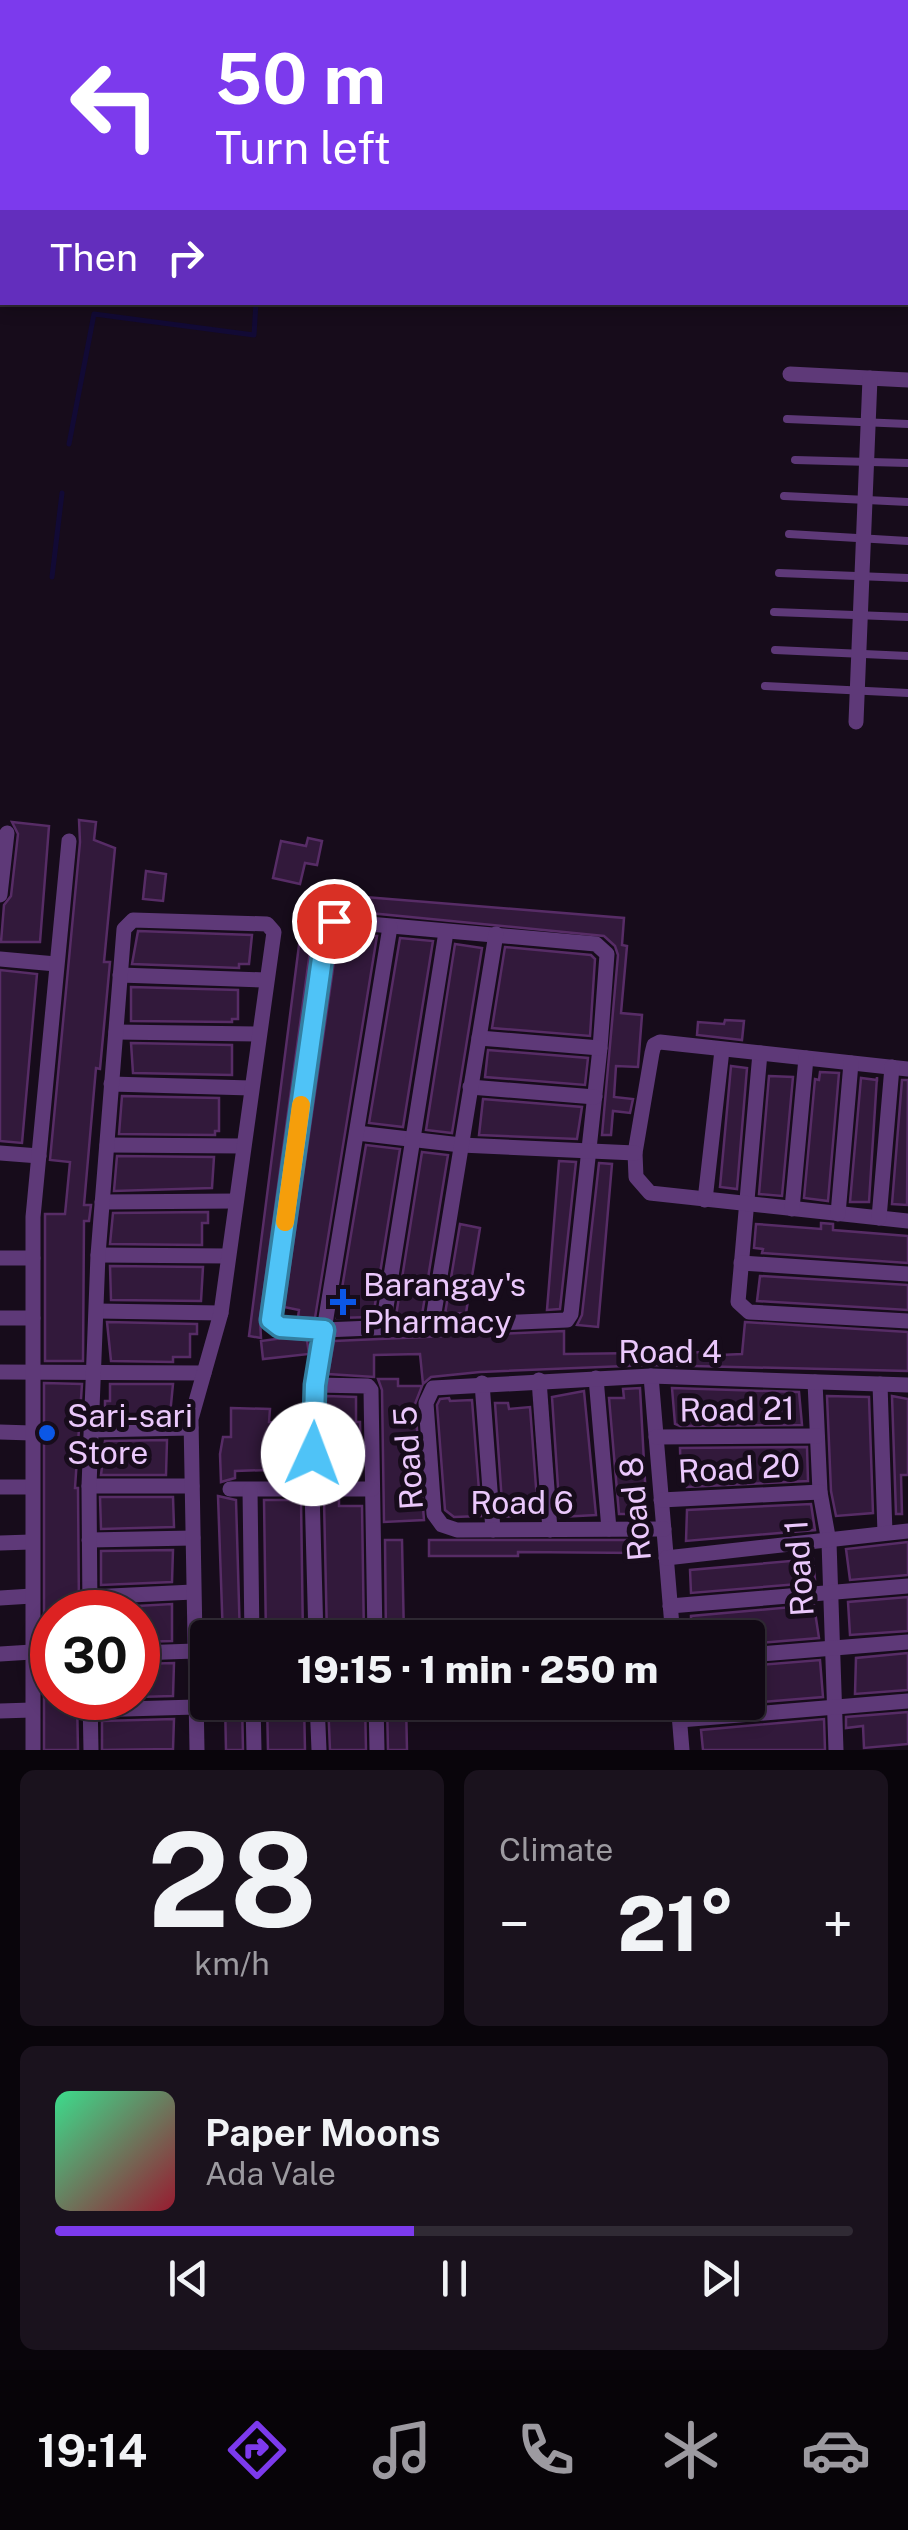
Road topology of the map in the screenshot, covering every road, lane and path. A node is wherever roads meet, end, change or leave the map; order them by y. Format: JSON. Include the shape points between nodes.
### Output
{"nodes":[{"id":1,"x":790,"y":374,"type":"dead end"},
{"id":2,"x":870,"y":378,"type":"junction"},
{"id":3,"x":908,"y":380,"type":"edge"},
{"id":4,"x":786,"y":419,"type":"dead end"},
{"id":5,"x":869,"y":422,"type":"junction"},
{"id":6,"x":908,"y":424,"type":"edge"},
{"id":7,"x":795,"y":460,"type":"dead end"},
{"id":8,"x":867,"y":462,"type":"junction"},
{"id":9,"x":908,"y":463,"type":"edge"},
{"id":10,"x":784,"y":496,"type":"dead end"},
{"id":11,"x":866,"y":499,"type":"junction"},
{"id":12,"x":908,"y":502,"type":"edge"},
{"id":13,"x":788,"y":534,"type":"dead end"},
{"id":14,"x":863,"y":538,"type":"junction"},
{"id":15,"x":908,"y":541,"type":"edge"},
{"id":16,"x":779,"y":573,"type":"dead end"},
{"id":17,"x":861,"y":576,"type":"junction"},
{"id":18,"x":908,"y":578,"type":"edge"},
{"id":19,"x":774,"y":612,"type":"dead end"},
{"id":20,"x":859,"y":616,"type":"junction"},
{"id":21,"x":908,"y":617,"type":"edge"},
{"id":22,"x":776,"y":650,"type":"dead end"},
{"id":23,"x":858,"y":654,"type":"junction"},
{"id":24,"x":908,"y":656,"type":"edge"},
{"id":25,"x":765,"y":686,"type":"dead end"},
{"id":26,"x":857,"y":691,"type":"junction"},
{"id":27,"x":908,"y":694,"type":"edge"},
{"id":28,"x":856,"y":722,"type":"dead end"},
{"id":29,"x":7,"y":833,"type":"dead end"},
{"id":30,"x":70,"y":841,"type":"dead end"},
{"id":31,"x":0,"y":895,"type":"edge"},
{"id":32,"x":390,"y":928,"type":"junction"},
{"id":33,"x":446,"y":932,"type":"junction"},
{"id":34,"x":496,"y":934,"type":"junction"},
{"id":35,"x":0,"y":959,"type":"edge"},
{"id":36,"x":56,"y":964,"type":"junction"},
{"id":37,"x":120,"y":974,"type":"junction"},
{"id":38,"x":265,"y":980,"type":"junction"},
{"id":39,"x":116,"y":1032,"type":"junction"},
{"id":40,"x":258,"y":1034,"type":"junction"},
{"id":41,"x":478,"y":1038,"type":"junction"},
{"id":42,"x":600,"y":1048,"type":"junction"},
{"id":43,"x":722,"y":1050,"type":"junction"},
{"id":44,"x":760,"y":1054,"type":"junction"},
{"id":45,"x":806,"y":1058,"type":"junction"},
{"id":46,"x":851,"y":1062,"type":"junction"},
{"id":47,"x":900,"y":1068,"type":"edge"},
{"id":48,"x":112,"y":1084,"type":"junction"},
{"id":49,"x":251,"y":1088,"type":"junction"},
{"id":50,"x":470,"y":1088,"type":"junction"},
{"id":51,"x":595,"y":1097,"type":"junction"},
{"id":52,"x":356,"y":1133,"type":"junction"},
{"id":53,"x":414,"y":1141,"type":"junction"},
{"id":54,"x":106,"y":1145,"type":"junction"},
{"id":55,"x":460,"y":1145,"type":"junction"},
{"id":56,"x":243,"y":1146,"type":"junction"},
{"id":57,"x":590,"y":1149,"type":"junction"},
{"id":58,"x":0,"y":1153,"type":"edge"},
{"id":59,"x":635,"y":1153,"type":"junction"},
{"id":60,"x":39,"y":1156,"type":"junction"},
{"id":61,"x":705,"y":1200,"type":"junction"},
{"id":62,"x":236,"y":1201,"type":"junction"},
{"id":63,"x":102,"y":1202,"type":"junction"},
{"id":64,"x":746,"y":1204,"type":"junction"},
{"id":65,"x":792,"y":1209,"type":"junction"},
{"id":66,"x":838,"y":1214,"type":"junction"},
{"id":67,"x":880,"y":1218,"type":"junction"},
{"id":68,"x":908,"y":1221,"type":"edge"},
{"id":69,"x":98,"y":1255,"type":"junction"},
{"id":70,"x":228,"y":1256,"type":"junction"},
{"id":71,"x":0,"y":1258,"type":"edge"},
{"id":72,"x":33,"y":1258,"type":"junction"},
{"id":73,"x":741,"y":1263,"type":"junction"},
{"id":74,"x":908,"y":1274,"type":"edge"},
{"id":75,"x":98,"y":1311,"type":"junction"},
{"id":76,"x":221,"y":1313,"type":"junction"},
{"id":77,"x":0,"y":1318,"type":"edge"},
{"id":78,"x":33,"y":1318,"type":"junction"},
{"id":79,"x":908,"y":1321,"type":"edge"},
{"id":80,"x":432,"y":1325,"type":"junction"},
{"id":81,"x":383,"y":1326,"type":"junction"},
{"id":82,"x":324,"y":1330,"type":"junction"},
{"id":83,"x":0,"y":1372,"type":"edge"},
{"id":84,"x":34,"y":1372,"type":"junction"},
{"id":85,"x":204,"y":1373,"type":"junction"},
{"id":86,"x":96,"y":1374,"type":"junction"},
{"id":87,"x":651,"y":1376,"type":"junction"},
{"id":88,"x":596,"y":1378,"type":"junction"},
{"id":89,"x":539,"y":1380,"type":"junction"},
{"id":90,"x":815,"y":1382,"type":"junction"},
{"id":91,"x":482,"y":1383,"type":"junction"},
{"id":92,"x":880,"y":1384,"type":"junction"},
{"id":93,"x":315,"y":1385,"type":"junction"},
{"id":94,"x":908,"y":1385,"type":"edge"},
{"id":95,"x":433,"y":1388,"type":"joint"},
{"id":96,"x":191,"y":1428,"type":"junction"},
{"id":97,"x":92,"y":1430,"type":"junction"},
{"id":98,"x":0,"y":1432,"type":"edge"},
{"id":99,"x":32,"y":1433,"type":"junction"},
{"id":100,"x":818,"y":1436,"type":"junction"},
{"id":101,"x":656,"y":1437,"type":"junction"},
{"id":102,"x":89,"y":1486,"type":"junction"},
{"id":103,"x":192,"y":1486,"type":"junction"},
{"id":104,"x":0,"y":1487,"type":"edge"},
{"id":105,"x":32,"y":1487,"type":"junction"},
{"id":106,"x":230,"y":1489,"type":"dead end"},
{"id":107,"x":312,"y":1489,"type":"junction"},
{"id":108,"x":372,"y":1489,"type":"junction"},
{"id":109,"x":250,"y":1490,"type":"junction"},
{"id":110,"x":820,"y":1492,"type":"junction"},
{"id":111,"x":662,"y":1500,"type":"junction"},
{"id":112,"x":442,"y":1525,"type":"joint"},
{"id":113,"x":664,"y":1528,"type":"junction"},
{"id":114,"x":609,"y":1529,"type":"junction"},
{"id":115,"x":492,"y":1530,"type":"junction"},
{"id":116,"x":550,"y":1530,"type":"junction"},
{"id":117,"x":908,"y":1531,"type":"edge"},
{"id":118,"x":886,"y":1533,"type":"junction"},
{"id":119,"x":193,"y":1538,"type":"junction"},
{"id":120,"x":89,"y":1540,"type":"junction"},
{"id":121,"x":32,"y":1542,"type":"junction"},
{"id":122,"x":829,"y":1542,"type":"junction"},
{"id":123,"x":0,"y":1543,"type":"edge"},
{"id":124,"x":666,"y":1558,"type":"junction"},
{"id":125,"x":908,"y":1586,"type":"edge"},
{"id":126,"x":32,"y":1590,"type":"edge"},
{"id":127,"x":90,"y":1590,"type":"edge"},
{"id":128,"x":829,"y":1591,"type":"junction"},
{"id":129,"x":193,"y":1592,"type":"junction"},
{"id":130,"x":30,"y":1596,"type":"edge"},
{"id":131,"x":160,"y":1596,"type":"edge"},
{"id":132,"x":0,"y":1598,"type":"edge"},
{"id":133,"x":670,"y":1606,"type":"junction"},
{"id":134,"x":194,"y":1620,"type":"edge"},
{"id":135,"x":252,"y":1620,"type":"edge"},
{"id":136,"x":316,"y":1620,"type":"edge"},
{"id":137,"x":375,"y":1620,"type":"edge"},
{"id":138,"x":671,"y":1620,"type":"edge"},
{"id":139,"x":908,"y":1642,"type":"edge"},
{"id":140,"x":832,"y":1649,"type":"junction"},
{"id":141,"x":30,"y":1652,"type":"edge"},
{"id":142,"x":190,"y":1652,"type":"edge"},
{"id":143,"x":160,"y":1653,"type":"edge"},
{"id":144,"x":0,"y":1654,"type":"edge"},
{"id":145,"x":765,"y":1655,"type":"edge"},
{"id":146,"x":908,"y":1701,"type":"edge"},
{"id":147,"x":160,"y":1706,"type":"edge"},
{"id":148,"x":190,"y":1707,"type":"edge"},
{"id":149,"x":836,"y":1707,"type":"junction"},
{"id":150,"x":30,"y":1710,"type":"edge"},
{"id":151,"x":0,"y":1711,"type":"edge"},
{"id":152,"x":765,"y":1713,"type":"edge"},
{"id":153,"x":32,"y":1720,"type":"edge"},
{"id":154,"x":90,"y":1720,"type":"edge"},
{"id":155,"x":196,"y":1720,"type":"edge"},
{"id":156,"x":253,"y":1720,"type":"edge"},
{"id":157,"x":318,"y":1720,"type":"edge"},
{"id":158,"x":376,"y":1720,"type":"edge"},
{"id":159,"x":680,"y":1720,"type":"edge"},
{"id":160,"x":33,"y":1750,"type":"edge"},
{"id":161,"x":90,"y":1750,"type":"edge"},
{"id":162,"x":197,"y":1750,"type":"edge"},
{"id":163,"x":254,"y":1750,"type":"edge"},
{"id":164,"x":319,"y":1750,"type":"edge"},
{"id":165,"x":377,"y":1750,"type":"edge"},
{"id":166,"x":682,"y":1750,"type":"edge"},
{"id":167,"x":836,"y":1750,"type":"edge"}],
"edges":[{"from":1,"to":2,"type":"street"},
{"from":2,"to":3,"type":"street"},
{"from":2,"to":5,"type":"street"},
{"from":4,"to":5,"type":"lane"},
{"from":5,"to":6,"type":"lane"},
{"from":5,"to":8,"type":"street"},
{"from":7,"to":8,"type":"lane"},
{"from":8,"to":9,"type":"lane"},
{"from":8,"to":11,"type":"street"},
{"from":10,"to":11,"type":"lane"},
{"from":11,"to":12,"type":"lane"},
{"from":11,"to":14,"type":"street"},
{"from":13,"to":14,"type":"lane"},
{"from":14,"to":15,"type":"lane"},
{"from":14,"to":17,"type":"street"},
{"from":16,"to":17,"type":"lane"},
{"from":17,"to":18,"type":"lane"},
{"from":17,"to":20,"type":"street"},
{"from":19,"to":20,"type":"lane"},
{"from":20,"to":21,"type":"lane"},
{"from":20,"to":23,"type":"street"},
{"from":22,"to":23,"type":"lane"},
{"from":23,"to":24,"type":"lane"},
{"from":23,"to":26,"type":"street"},
{"from":25,"to":26,"type":"lane"},
{"from":26,"to":27,"type":"lane"},
{"from":26,"to":28,"type":"street"},
{"from":29,"to":31,"type":"street"},
{"from":30,"to":36,"type":"street"},
{"from":32,"to":33,"type":"street"},
{"from":32,"to":52,"type":"street"},
{"from":32,"to":82,"type":"street","via":[[334,921],[326,930],[271,1320],[280,1327]]},
{"from":33,"to":34,"type":"street"},
{"from":33,"to":53,"type":"street"},
{"from":34,"to":41,"type":"street"},
{"from":34,"to":42,"type":"street","via":[[603,948]]},
{"from":35,"to":36,"type":"street"},
{"from":36,"to":60,"type":"street"},
{"from":37,"to":38,"type":"street"},
{"from":37,"to":38,"type":"street","via":[[124,929],[132,920],[267,924],[274,932]]},
{"from":37,"to":39,"type":"street"},
{"from":38,"to":40,"type":"street"},
{"from":39,"to":40,"type":"street"},
{"from":39,"to":48,"type":"street"},
{"from":40,"to":49,"type":"street"},
{"from":41,"to":42,"type":"street"},
{"from":41,"to":50,"type":"street"},
{"from":42,"to":51,"type":"street"},
{"from":43,"to":44,"type":"street"},
{"from":43,"to":59,"type":"street","via":[[654,1046]]},
{"from":43,"to":61,"type":"street"},
{"from":44,"to":45,"type":"street"},
{"from":44,"to":64,"type":"street"},
{"from":45,"to":46,"type":"street"},
{"from":45,"to":65,"type":"street"},
{"from":46,"to":47,"type":"street"},
{"from":46,"to":66,"type":"street"},
{"from":47,"to":67,"type":"street"},
{"from":48,"to":49,"type":"street"},
{"from":48,"to":54,"type":"street"},
{"from":49,"to":56,"type":"street"},
{"from":50,"to":51,"type":"street"},
{"from":50,"to":55,"type":"street"},
{"from":51,"to":57,"type":"street"},
{"from":52,"to":53,"type":"street"},
{"from":52,"to":82,"type":"street"},
{"from":53,"to":55,"type":"street"},
{"from":53,"to":81,"type":"street"},
{"from":54,"to":56,"type":"street"},
{"from":54,"to":63,"type":"street"},
{"from":55,"to":57,"type":"street"},
{"from":55,"to":80,"type":"street"},
{"from":56,"to":62,"type":"street"},
{"from":57,"to":59,"type":"street"},
{"from":57,"to":80,"type":"street","via":[[567,1320]]},
{"from":58,"to":60,"type":"street"},
{"from":59,"to":61,"type":"street","via":[[636,1176],[650,1193]]},
{"from":60,"to":72,"type":"street"},
{"from":61,"to":64,"type":"street"},
{"from":62,"to":63,"type":"street"},
{"from":62,"to":70,"type":"street"},
{"from":63,"to":69,"type":"street"},
{"from":64,"to":65,"type":"street"},
{"from":64,"to":73,"type":"street"},
{"from":65,"to":66,"type":"street"},
{"from":66,"to":67,"type":"street"},
{"from":67,"to":68,"type":"street"},
{"from":69,"to":70,"type":"street"},
{"from":69,"to":75,"type":"street"},
{"from":70,"to":76,"type":"street"},
{"from":71,"to":72,"type":"street"},
{"from":72,"to":78,"type":"street"},
{"from":73,"to":74,"type":"street"},
{"from":73,"to":79,"type":"street","via":[[738,1302],[749,1312]]},
{"from":75,"to":76,"type":"street"},
{"from":75,"to":86,"type":"street"},
{"from":76,"to":85,"type":"street"},
{"from":77,"to":78,"type":"street"},
{"from":78,"to":84,"type":"street"},
{"from":80,"to":81,"type":"street"},
{"from":81,"to":82,"type":"street"},
{"from":82,"to":93,"type":"street"},
{"from":83,"to":84,"type":"street"},
{"from":84,"to":86,"type":"street"},
{"from":84,"to":99,"type":"street"},
{"from":85,"to":86,"type":"street"},
{"from":85,"to":96,"type":"street"},
{"from":86,"to":97,"type":"street"},
{"from":87,"to":88,"type":"street","name":"Road 4"},
{"from":87,"to":90,"type":"street","name":"Road 4"},
{"from":87,"to":101,"type":"street","name":"Road 8"},
{"from":88,"to":89,"type":"street","name":"Road 4"},
{"from":88,"to":114,"type":"street"},
{"from":89,"to":91,"type":"street","name":"Road 4"},
{"from":89,"to":116,"type":"street"},
{"from":90,"to":92,"type":"street","name":"Road 4"},
{"from":90,"to":100,"type":"street","name":"Road 1"},
{"from":91,"to":95,"type":"street","name":"Road 4"},
{"from":91,"to":115,"type":"street"},
{"from":92,"to":94,"type":"street","name":"Road 4"},
{"from":92,"to":118,"type":"street"},
{"from":93,"to":107,"type":"street"},
{"from":93,"to":108,"type":"street","via":[[371,1390]]},
{"from":95,"to":112,"type":"street","name":"Road 5","via":[[426,1403],[434,1514]]},
{"from":96,"to":97,"type":"street"},
{"from":96,"to":103,"type":"street"},
{"from":97,"to":102,"type":"street"},
{"from":98,"to":99,"type":"street"},
{"from":99,"to":105,"type":"street"},
{"from":100,"to":101,"type":"street","name":"Road 21"},
{"from":100,"to":110,"type":"street","name":"Road 1"},
{"from":101,"to":111,"type":"street","name":"Road 8"},
{"from":102,"to":103,"type":"street"},
{"from":102,"to":120,"type":"street"},
{"from":103,"to":119,"type":"street"},
{"from":104,"to":105,"type":"street"},
{"from":105,"to":121,"type":"street"},
{"from":106,"to":109,"type":"street"},
{"from":107,"to":108,"type":"street"},
{"from":107,"to":109,"type":"street"},
{"from":107,"to":136,"type":"street"},
{"from":108,"to":137,"type":"street"},
{"from":109,"to":135,"type":"street"},
{"from":110,"to":111,"type":"street","name":"Road 20"},
{"from":110,"to":122,"type":"street","name":"Road 1"},
{"from":111,"to":113,"type":"street","name":"Road 8"},
{"from":112,"to":115,"type":"street","name":"Road 6"},
{"from":113,"to":114,"type":"street","name":"Road 6"},
{"from":113,"to":124,"type":"street","name":"Road 8"},
{"from":114,"to":116,"type":"street","name":"Road 6"},
{"from":115,"to":116,"type":"street","name":"Road 6"},
{"from":117,"to":118,"type":"street"},
{"from":118,"to":122,"type":"street"},
{"from":119,"to":120,"type":"street"},
{"from":119,"to":129,"type":"street"},
{"from":120,"to":127,"type":"street"},
{"from":121,"to":123,"type":"street"},
{"from":121,"to":126,"type":"street"},
{"from":122,"to":124,"type":"street"},
{"from":122,"to":128,"type":"street","name":"Road 1"},
{"from":124,"to":133,"type":"street","name":"Road 8"},
{"from":125,"to":128,"type":"street"},
{"from":128,"to":133,"type":"street"},
{"from":128,"to":140,"type":"street","name":"Road 1"},
{"from":129,"to":131,"type":"street"},
{"from":129,"to":134,"type":"street"},
{"from":130,"to":132,"type":"street"},
{"from":133,"to":138,"type":"street","name":"Road 8"},
{"from":139,"to":140,"type":"street"},
{"from":140,"to":145,"type":"street"},
{"from":140,"to":149,"type":"street","name":"Road 1"},
{"from":141,"to":144,"type":"street"},
{"from":142,"to":143,"type":"street"},
{"from":146,"to":149,"type":"street"},
{"from":147,"to":148,"type":"street"},
{"from":149,"to":152,"type":"street"},
{"from":149,"to":167,"type":"street","name":"Road 1"},
{"from":150,"to":151,"type":"street"},
{"from":153,"to":160,"type":"street"},
{"from":154,"to":161,"type":"street"},
{"from":155,"to":162,"type":"street"},
{"from":156,"to":163,"type":"street"},
{"from":157,"to":164,"type":"street"},
{"from":158,"to":165,"type":"street"},
{"from":159,"to":166,"type":"street"}]}
